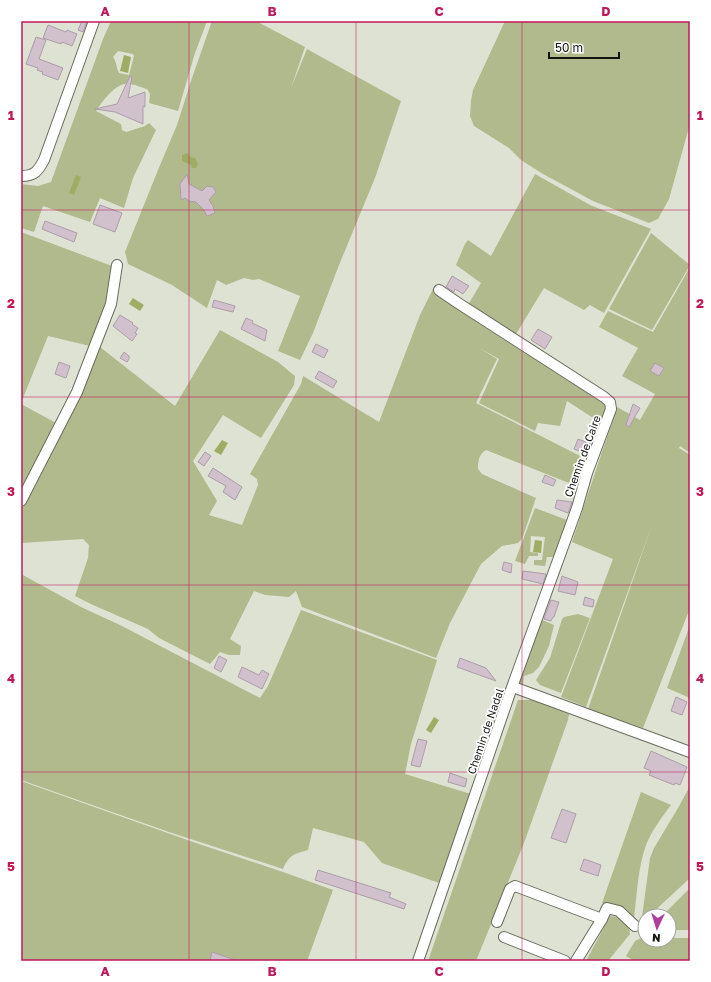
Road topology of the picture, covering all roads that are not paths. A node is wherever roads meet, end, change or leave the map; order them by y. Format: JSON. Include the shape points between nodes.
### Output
{"nodes":[{"id":1,"x":94,"y":21,"type":"edge"},
{"id":2,"x":21,"y":176,"type":"edge"},
{"id":3,"x":117,"y":264,"type":"dead end"},
{"id":4,"x":439,"y":290,"type":"dead end"},
{"id":5,"x":21,"y":501,"type":"edge"},
{"id":6,"x":512,"y":687,"type":"junction"},
{"id":7,"x":690,"y":752,"type":"edge"},
{"id":8,"x":602,"y":919,"type":"junction"},
{"id":9,"x":498,"y":922,"type":"dead end"},
{"id":10,"x":635,"y":926,"type":"dead end"},
{"id":11,"x":504,"y":937,"type":"dead end"},
{"id":12,"x":418,"y":961,"type":"edge"},
{"id":13,"x":565,"y":961,"type":"edge"},
{"id":14,"x":576,"y":961,"type":"edge"}],
"edges":[{"from":1,"to":2,"type":"street","via":[[44,160],[38,172]]},
{"from":3,"to":5,"type":"street","via":[[112,304],[77,392]]},
{"from":4,"to":6,"type":"street","name":"Chemin de Caire","via":[[610,402],[611,409],[577,508]]},
{"from":6,"to":7,"type":"street","name":"Chemin de Nadal"},
{"from":6,"to":12,"type":"street","name":"Chemin de Nadal"},
{"from":8,"to":9,"type":"street","via":[[515,886],[510,889]]},
{"from":8,"to":10,"type":"street","via":[[607,908],[619,912]]},
{"from":8,"to":14,"type":"street"},
{"from":11,"to":13,"type":"street"}]}
